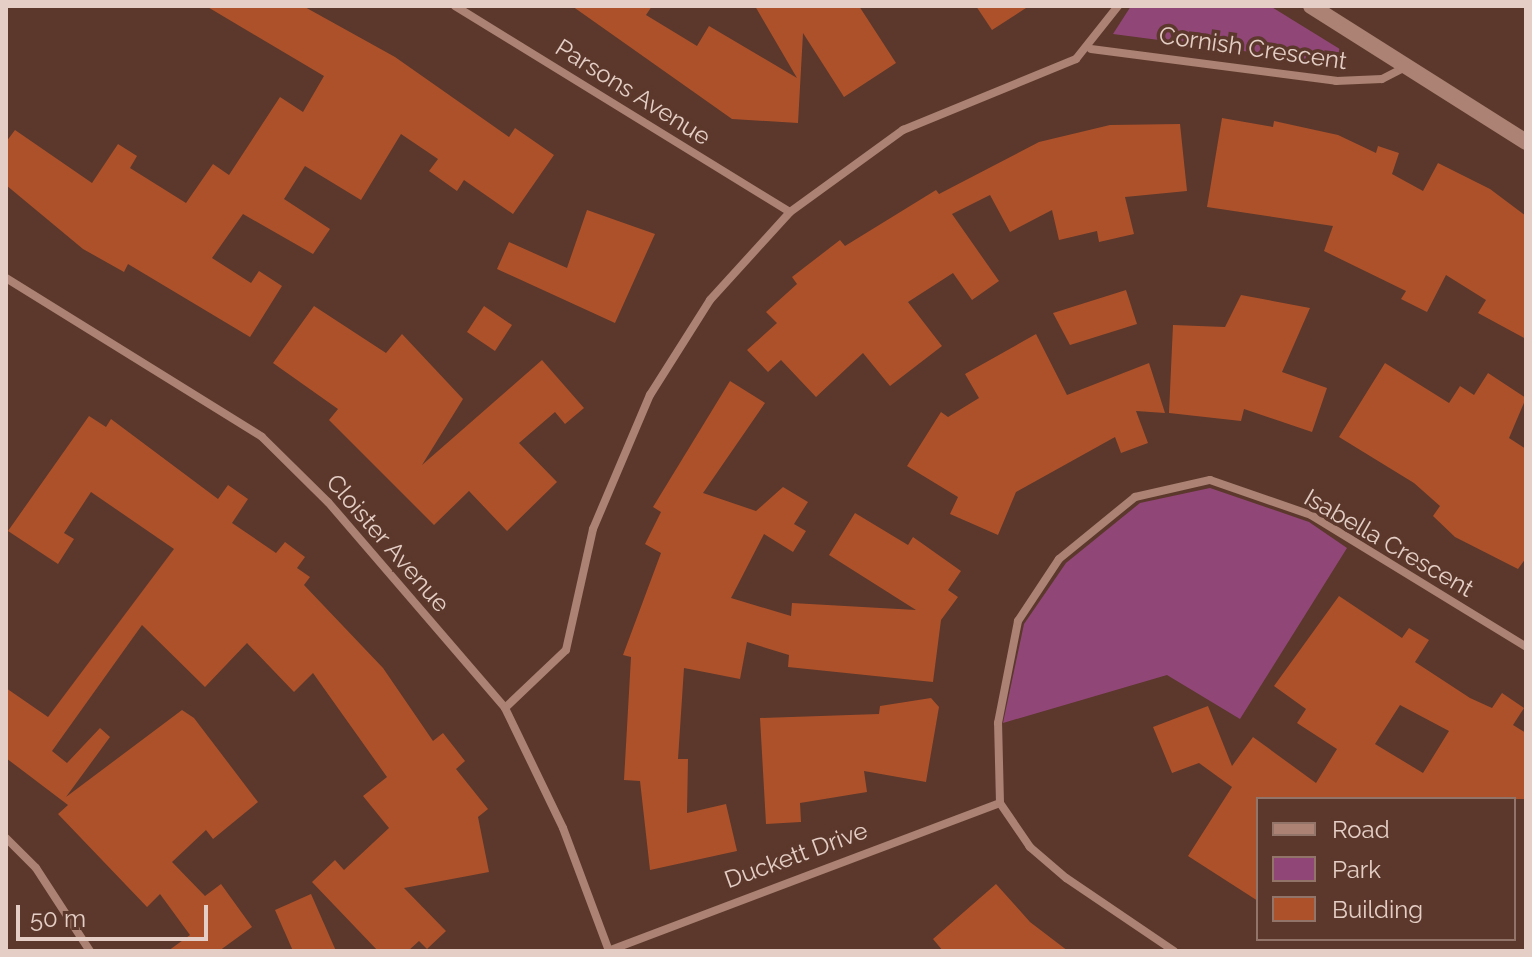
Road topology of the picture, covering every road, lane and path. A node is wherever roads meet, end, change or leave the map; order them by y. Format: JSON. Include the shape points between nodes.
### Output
{"nodes":[{"id":1,"x":455,"y":6,"type":"edge"},
{"id":2,"x":1118,"y":6,"type":"edge"},
{"id":3,"x":1311,"y":6,"type":"edge"},
{"id":4,"x":1091,"y":49,"type":"junction"},
{"id":5,"x":1407,"y":66,"type":"junction"},
{"id":6,"x":1526,"y":142,"type":"edge"},
{"id":7,"x":790,"y":212,"type":"junction"},
{"id":8,"x":6,"y":278,"type":"edge"},
{"id":9,"x":1526,"y":647,"type":"edge"},
{"id":10,"x":505,"y":708,"type":"junction"},
{"id":11,"x":1000,"y":803,"type":"junction"},
{"id":12,"x":6,"y":838,"type":"edge"},
{"id":13,"x":90,"y":951,"type":"edge"},
{"id":14,"x":609,"y":951,"type":"edge"},
{"id":15,"x":1174,"y":951,"type":"edge"}],
"edges":[{"from":1,"to":7,"type":"street","name":"Parsons Avenue"},
{"from":2,"to":4,"type":"street"},
{"from":3,"to":5,"type":"street"},
{"from":4,"to":5,"type":"street","name":"Cornish Crescent","via":[[1336,81],[1382,79]]},
{"from":4,"to":7,"type":"street","via":[[903,130]]},
{"from":5,"to":6,"type":"street"},
{"from":7,"to":10,"type":"street","via":[[710,300],[650,395],[593,529],[566,650]]},
{"from":8,"to":10,"type":"street","name":"Cloister Avenue","via":[[262,437]]},
{"from":9,"to":11,"type":"street","name":"Isabella Crescent","via":[[1311,515],[1210,480],[1135,497],[1059,559],[1018,621],[998,723]]},
{"from":10,"to":14,"type":"street","name":"Cloister Avenue","via":[[563,828]]},
{"from":11,"to":14,"type":"street","name":"Duckett Drive"},
{"from":11,"to":15,"type":"street","via":[[1030,847],[1066,878]]},
{"from":12,"to":13,"type":"street","via":[[36,868]]}]}
